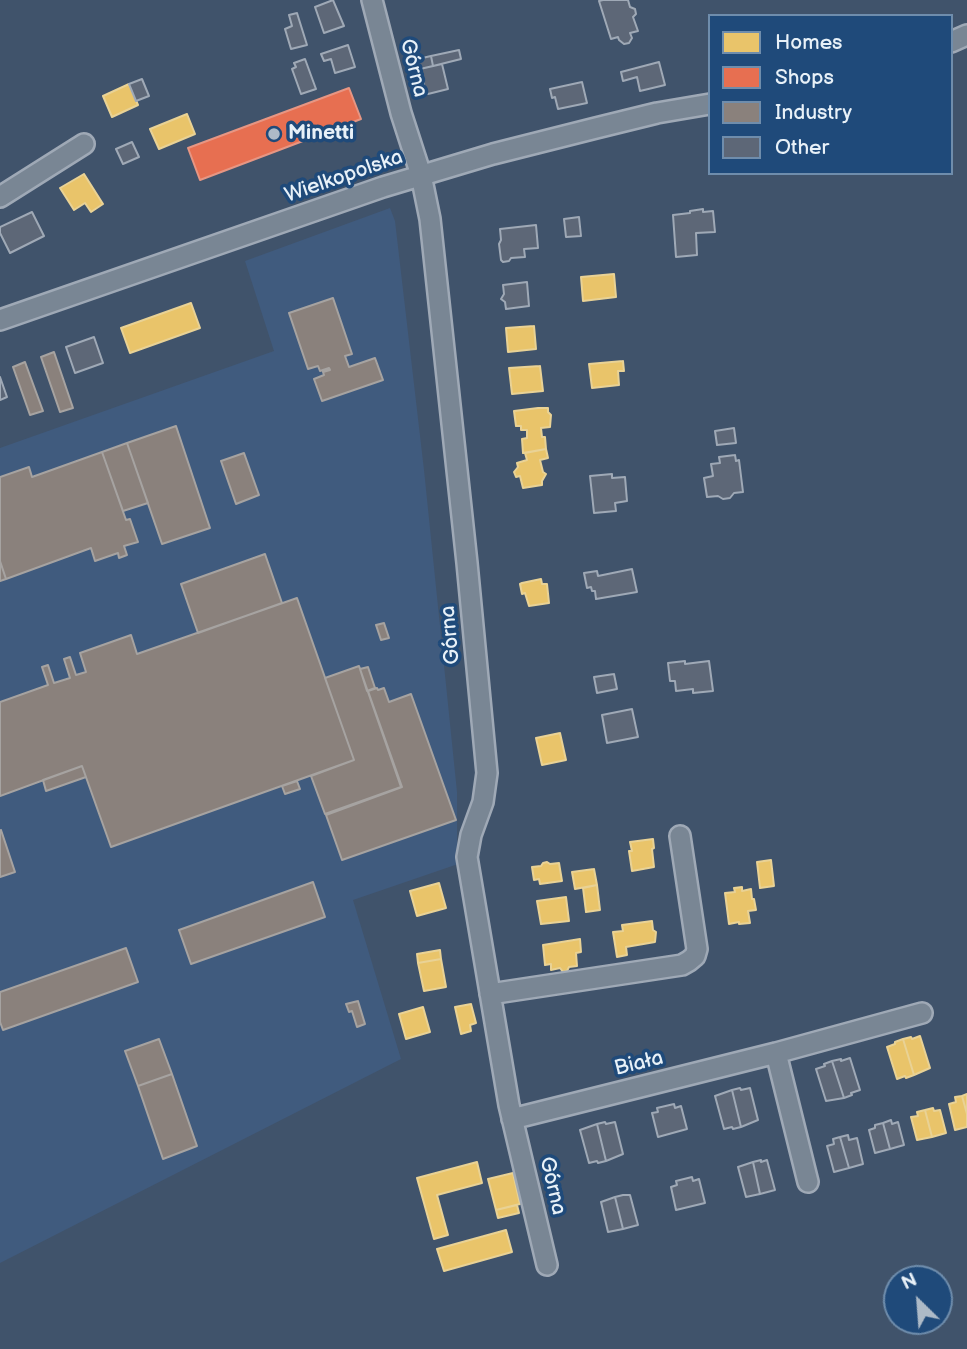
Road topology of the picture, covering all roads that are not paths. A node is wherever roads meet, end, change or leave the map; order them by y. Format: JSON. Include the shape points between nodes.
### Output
{"nodes":[{"id":1,"x":372,"y":0,"type":"edge"},
{"id":2,"x":708,"y":104,"type":"edge"},
{"id":3,"x":83,"y":144,"type":"dead end"},
{"id":4,"x":421,"y":175,"type":"junction"},
{"id":5,"x":0,"y":197,"type":"edge"},
{"id":6,"x":0,"y":320,"type":"edge"},
{"id":7,"x":680,"y":836,"type":"dead end"},
{"id":8,"x":490,"y":994,"type":"junction"},
{"id":9,"x":922,"y":1013,"type":"dead end"},
{"id":10,"x":776,"y":1053,"type":"junction"},
{"id":11,"x":512,"y":1119,"type":"junction"},
{"id":12,"x":808,"y":1182,"type":"dead end"},
{"id":13,"x":547,"y":1265,"type":"dead end"}],
"edges":[{"from":1,"to":4,"type":"street","name":"Górna"},
{"from":2,"to":4,"type":"street","name":"Wielkopolska","via":[[657,113]]},
{"from":3,"to":5,"type":"street"},
{"from":4,"to":6,"type":"street","name":"Wielkopolska"},
{"from":4,"to":8,"type":"street","name":"Górna","via":[[430,219],[487,773],[467,857]]},
{"from":7,"to":8,"type":"street","via":[[697,949],[689,961]]},
{"from":8,"to":11,"type":"street","name":"Górna"},
{"from":9,"to":10,"type":"street","name":"Biała"},
{"from":10,"to":11,"type":"street","name":"Biała"},
{"from":10,"to":12,"type":"street"},
{"from":11,"to":13,"type":"street","name":"Górna"}]}
